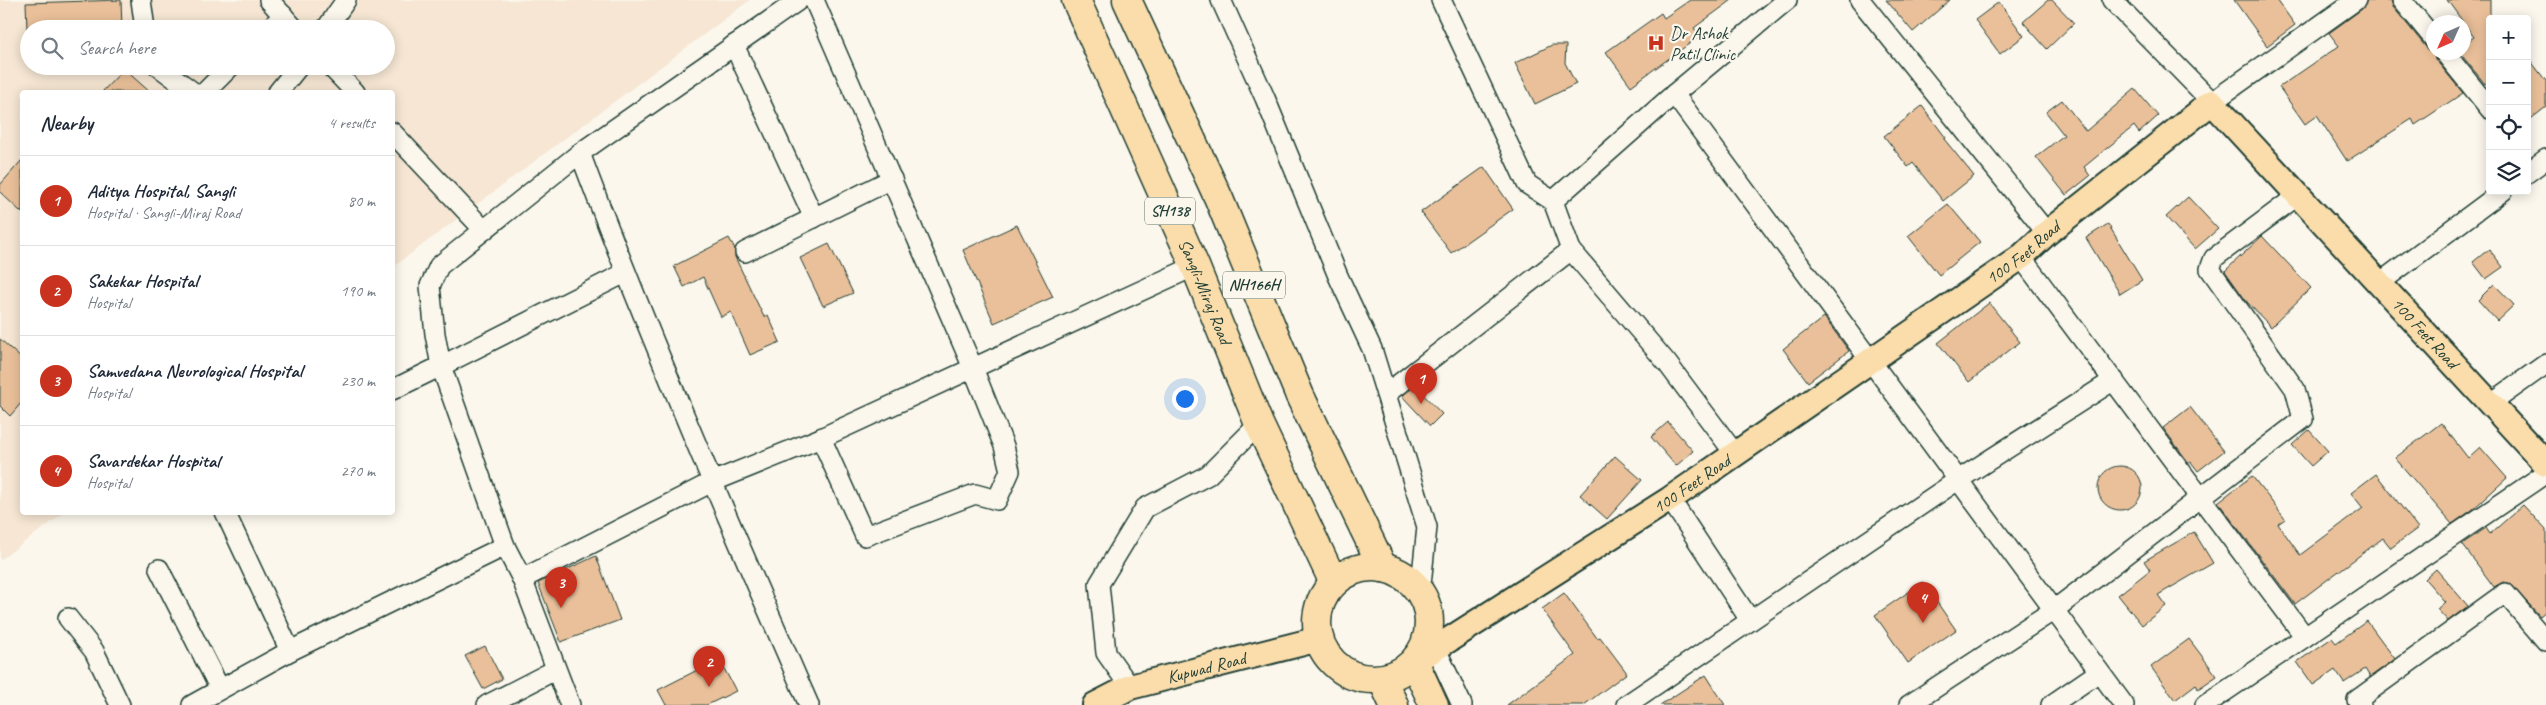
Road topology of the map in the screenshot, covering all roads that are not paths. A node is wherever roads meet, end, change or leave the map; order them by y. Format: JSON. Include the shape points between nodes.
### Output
{"nodes":[{"id":1,"x":141,"y":0,"type":"edge"},
{"id":2,"x":269,"y":0,"type":"edge"},
{"id":3,"x":346,"y":0,"type":"edge"},
{"id":4,"x":798,"y":0,"type":"edge"},
{"id":5,"x":814,"y":0,"type":"edge"},
{"id":6,"x":1076,"y":0,"type":"edge"},
{"id":7,"x":1127,"y":0,"type":"edge"},
{"id":8,"x":1221,"y":0,"type":"edge"},
{"id":9,"x":1441,"y":0,"type":"edge"},
{"id":10,"x":1860,"y":0,"type":"edge"},
{"id":11,"x":2112,"y":0,"type":"edge"},
{"id":12,"x":2356,"y":0,"type":"edge"},
{"id":13,"x":2402,"y":0,"type":"edge"},
{"id":14,"x":1784,"y":1,"type":"edge"},
{"id":15,"x":144,"y":20,"type":"edge"},
{"id":16,"x":287,"y":20,"type":"edge"},
{"id":17,"x":332,"y":20,"type":"edge"},
{"id":18,"x":2426,"y":30,"type":"edge"},
{"id":19,"x":734,"y":45,"type":"junction"},
{"id":20,"x":2450,"y":60,"type":"edge"},
{"id":21,"x":170,"y":75,"type":"edge"},
{"id":22,"x":223,"y":75,"type":"edge"},
{"id":23,"x":292,"y":75,"type":"edge"},
{"id":24,"x":339,"y":75,"type":"edge"},
{"id":25,"x":190,"y":90,"type":"edge"},
{"id":26,"x":207,"y":90,"type":"edge"},
{"id":27,"x":280,"y":90,"type":"edge"},
{"id":28,"x":353,"y":90,"type":"edge"},
{"id":29,"x":1674,"y":94,"type":"junction"},
{"id":30,"x":2212,"y":102,"type":"junction"},
{"id":31,"x":2487,"y":105,"type":"edge"},
{"id":32,"x":395,"y":135,"type":"edge"},
{"id":33,"x":580,"y":153,"type":"junction"},
{"id":34,"x":892,"y":179,"type":"junction"},
{"id":35,"x":2498,"y":195,"type":"edge"},
{"id":36,"x":2297,"y":196,"type":"junction"},
{"id":37,"x":1553,"y":201,"type":"junction"},
{"id":38,"x":814,"y":218,"type":"junction"},
{"id":39,"x":484,"y":230,"type":"junction"},
{"id":40,"x":2047,"y":232,"type":"junction"},
{"id":41,"x":1571,"y":250,"type":"junction"},
{"id":42,"x":745,"y":252,"type":"dead end"},
{"id":43,"x":2021,"y":257,"type":"junction"},
{"id":44,"x":1195,"y":266,"type":"junction"},
{"id":45,"x":625,"y":273,"type":"junction"},
{"id":46,"x":2378,"y":284,"type":"junction"},
{"id":47,"x":1871,"y":362,"type":"junction"},
{"id":48,"x":2546,"y":364,"type":"edge"},
{"id":49,"x":441,"y":366,"type":"junction"},
{"id":50,"x":974,"y":368,"type":"junction"},
{"id":51,"x":2114,"y":380,"type":"junction"},
{"id":52,"x":395,"y":389,"type":"edge"},
{"id":53,"x":1386,"y":394,"type":"junction"},
{"id":54,"x":2490,"y":404,"type":"junction"},
{"id":55,"x":1259,"y":424,"type":"junction"},
{"id":56,"x":821,"y":438,"type":"junction"},
{"id":57,"x":1735,"y":454,"type":"junction"},
{"id":58,"x":2546,"y":464,"type":"edge"},
{"id":59,"x":2546,"y":473,"type":"edge"},
{"id":60,"x":1958,"y":480,"type":"junction"},
{"id":61,"x":712,"y":482,"type":"junction"},
{"id":62,"x":2201,"y":497,"type":"junction"},
{"id":63,"x":1670,"y":499,"type":"junction"},
{"id":64,"x":226,"y":515,"type":"edge"},
{"id":65,"x":505,"y":546,"type":"junction"},
{"id":66,"x":1383,"y":568,"type":"junction"},
{"id":67,"x":159,"y":569,"type":"dead end"},
{"id":68,"x":522,"y":579,"type":"junction"},
{"id":69,"x":1334,"y":583,"type":"junction"},
{"id":70,"x":1420,"y":594,"type":"junction"},
{"id":71,"x":2054,"y":610,"type":"junction"},
{"id":72,"x":68,"y":618,"type":"dead end"},
{"id":73,"x":1750,"y":620,"type":"junction"},
{"id":74,"x":2304,"y":637,"type":"junction"},
{"id":75,"x":1319,"y":639,"type":"junction"},
{"id":76,"x":2546,"y":642,"type":"edge"},
{"id":77,"x":290,"y":651,"type":"junction"},
{"id":78,"x":1425,"y":655,"type":"junction"},
{"id":79,"x":555,"y":670,"type":"junction"},
{"id":80,"x":2099,"y":672,"type":"junction"},
{"id":81,"x":1382,"y":679,"type":"junction"},
{"id":82,"x":1130,"y":687,"type":"junction"},
{"id":83,"x":220,"y":690,"type":"junction"},
{"id":84,"x":120,"y":705,"type":"edge"},
{"id":85,"x":192,"y":705,"type":"edge"},
{"id":86,"x":487,"y":705,"type":"edge"},
{"id":87,"x":570,"y":705,"type":"edge"},
{"id":88,"x":809,"y":705,"type":"edge"},
{"id":89,"x":1095,"y":705,"type":"edge"},
{"id":90,"x":1394,"y":705,"type":"edge"},
{"id":91,"x":1434,"y":705,"type":"edge"},
{"id":92,"x":1462,"y":705,"type":"edge"},
{"id":93,"x":1626,"y":705,"type":"edge"},
{"id":94,"x":1909,"y":705,"type":"edge"},
{"id":95,"x":2051,"y":705,"type":"edge"},
{"id":96,"x":2124,"y":705,"type":"edge"},
{"id":97,"x":2205,"y":705,"type":"edge"},
{"id":98,"x":2361,"y":705,"type":"edge"}],
"edges":[{"from":1,"to":15,"type":"street"},
{"from":2,"to":16,"type":"street"},
{"from":3,"to":17,"type":"street"},
{"from":4,"to":19,"type":"street"},
{"from":5,"to":34,"type":"street"},
{"from":6,"to":44,"type":"highway","name":"Sangli-Miraj Road","number":"SH138"},
{"from":7,"to":66,"type":"highway","number":"NH166H","via":[[1219,199],[1300,396]]},
{"from":8,"to":53,"type":"street","via":[[1338,276],[1372,348]]},
{"from":9,"to":37,"type":"street","via":[[1526,184]]},
{"from":10,"to":40,"type":"street"},
{"from":11,"to":30,"type":"street"},
{"from":12,"to":30,"type":"street"},
{"from":13,"to":18,"type":"street"},
{"from":14,"to":29,"type":"street"},
{"from":19,"to":33,"type":"street"},
{"from":19,"to":38,"type":"street"},
{"from":20,"to":31,"type":"street"},
{"from":21,"to":25,"type":"street"},
{"from":22,"to":26,"type":"street"},
{"from":23,"to":27,"type":"street"},
{"from":24,"to":28,"type":"street"},
{"from":29,"to":37,"type":"street"},
{"from":29,"to":47,"type":"street"},
{"from":30,"to":36,"type":"main road","name":"100 Feet Road"},
{"from":30,"to":40,"type":"main road","name":"100 Feet Road"},
{"from":32,"to":39,"type":"street"},
{"from":33,"to":39,"type":"street"},
{"from":33,"to":45,"type":"street"},
{"from":34,"to":38,"type":"street"},
{"from":34,"to":50,"type":"street"},
{"from":35,"to":46,"type":"street"},
{"from":36,"to":46,"type":"main road","name":"100 Feet Road"},
{"from":36,"to":62,"type":"street","via":[[2214,258],[2210,268],[2295,389],[2303,419]]},
{"from":37,"to":41,"type":"street"},
{"from":38,"to":42,"type":"street"},
{"from":39,"to":49,"type":"street","via":[[439,266],[430,286]]},
{"from":40,"to":43,"type":"main road","name":"100 Feet Road"},
{"from":41,"to":53,"type":"street"},
{"from":41,"to":57,"type":"street","via":[[1667,362]]},
{"from":43,"to":47,"type":"main road","name":"100 Feet Road"},
{"from":43,"to":51,"type":"street"},
{"from":44,"to":50,"type":"street"},
{"from":44,"to":55,"type":"highway","name":"Sangli-Miraj Road","number":"SH138"},
{"from":45,"to":49,"type":"street"},
{"from":45,"to":61,"type":"street"},
{"from":46,"to":54,"type":"main road","name":"100 Feet Road"},
{"from":47,"to":57,"type":"main road","name":"100 Feet Road"},
{"from":47,"to":60,"type":"street"},
{"from":48,"to":54,"type":"street"},
{"from":49,"to":52,"type":"street"},
{"from":49,"to":65,"type":"street"},
{"from":50,"to":56,"type":"street"},
{"from":50,"to":56,"type":"street","via":[[1004,446],[1010,471],[997,500],[975,494],[865,536]]},
{"from":51,"to":60,"type":"street"},
{"from":51,"to":62,"type":"street"},
{"from":53,"to":70,"type":"street","via":[[1427,527]]},
{"from":54,"to":58,"type":"main road","name":"100 Feet Road"},
{"from":55,"to":69,"type":"highway","name":"Sangli-Miraj Road","number":"SH138"},
{"from":55,"to":82,"type":"street","via":[[1208,475],[1145,508],[1099,584],[1106,653]]},
{"from":56,"to":61,"type":"street"},
{"from":57,"to":63,"type":"main road","name":"100 Feet Road"},
{"from":59,"to":74,"type":"street"},
{"from":60,"to":71,"type":"street"},
{"from":60,"to":73,"type":"street"},
{"from":61,"to":68,"type":"street"},
{"from":61,"to":88,"type":"street"},
{"from":62,"to":71,"type":"street"},
{"from":62,"to":74,"type":"street"},
{"from":63,"to":73,"type":"street"},
{"from":63,"to":78,"type":"main road","name":"100 Feet Road"},
{"from":64,"to":77,"type":"street"},
{"from":65,"to":68,"type":"street"},
{"from":65,"to":77,"type":"street"},
{"from":66,"to":69,"type":"highway","via":[[1356,569]]},
{"from":66,"to":70,"type":"highway","via":[[1408,580]]},
{"from":67,"to":83,"type":"street"},
{"from":68,"to":79,"type":"street"},
{"from":69,"to":75,"type":"highway","via":[[1318,608],[1316,626]]},
{"from":70,"to":78,"type":"highway","via":[[1428,610]]},
{"from":71,"to":80,"type":"street"},
{"from":71,"to":94,"type":"street"},
{"from":72,"to":84,"type":"street","via":[[94,651]]},
{"from":73,"to":93,"type":"street"},
{"from":74,"to":97,"type":"street"},
{"from":75,"to":81,"type":"highway","via":[[1330,661],[1345,673],[1363,679]]},
{"from":75,"to":82,"type":"main road","name":"Kupwad Road"},
{"from":76,"to":98,"type":"street","via":[[2505,593],[2357,700]]},
{"from":77,"to":83,"type":"street"},
{"from":78,"to":81,"type":"highway","via":[[1400,673]]},
{"from":78,"to":91,"type":"highway"},
{"from":78,"to":92,"type":"street"},
{"from":79,"to":86,"type":"street"},
{"from":79,"to":87,"type":"street"},
{"from":80,"to":95,"type":"street"},
{"from":80,"to":96,"type":"street"},
{"from":81,"to":90,"type":"highway"},
{"from":82,"to":89,"type":"main road","name":"Kupwad Road"},
{"from":83,"to":85,"type":"street"}]}
